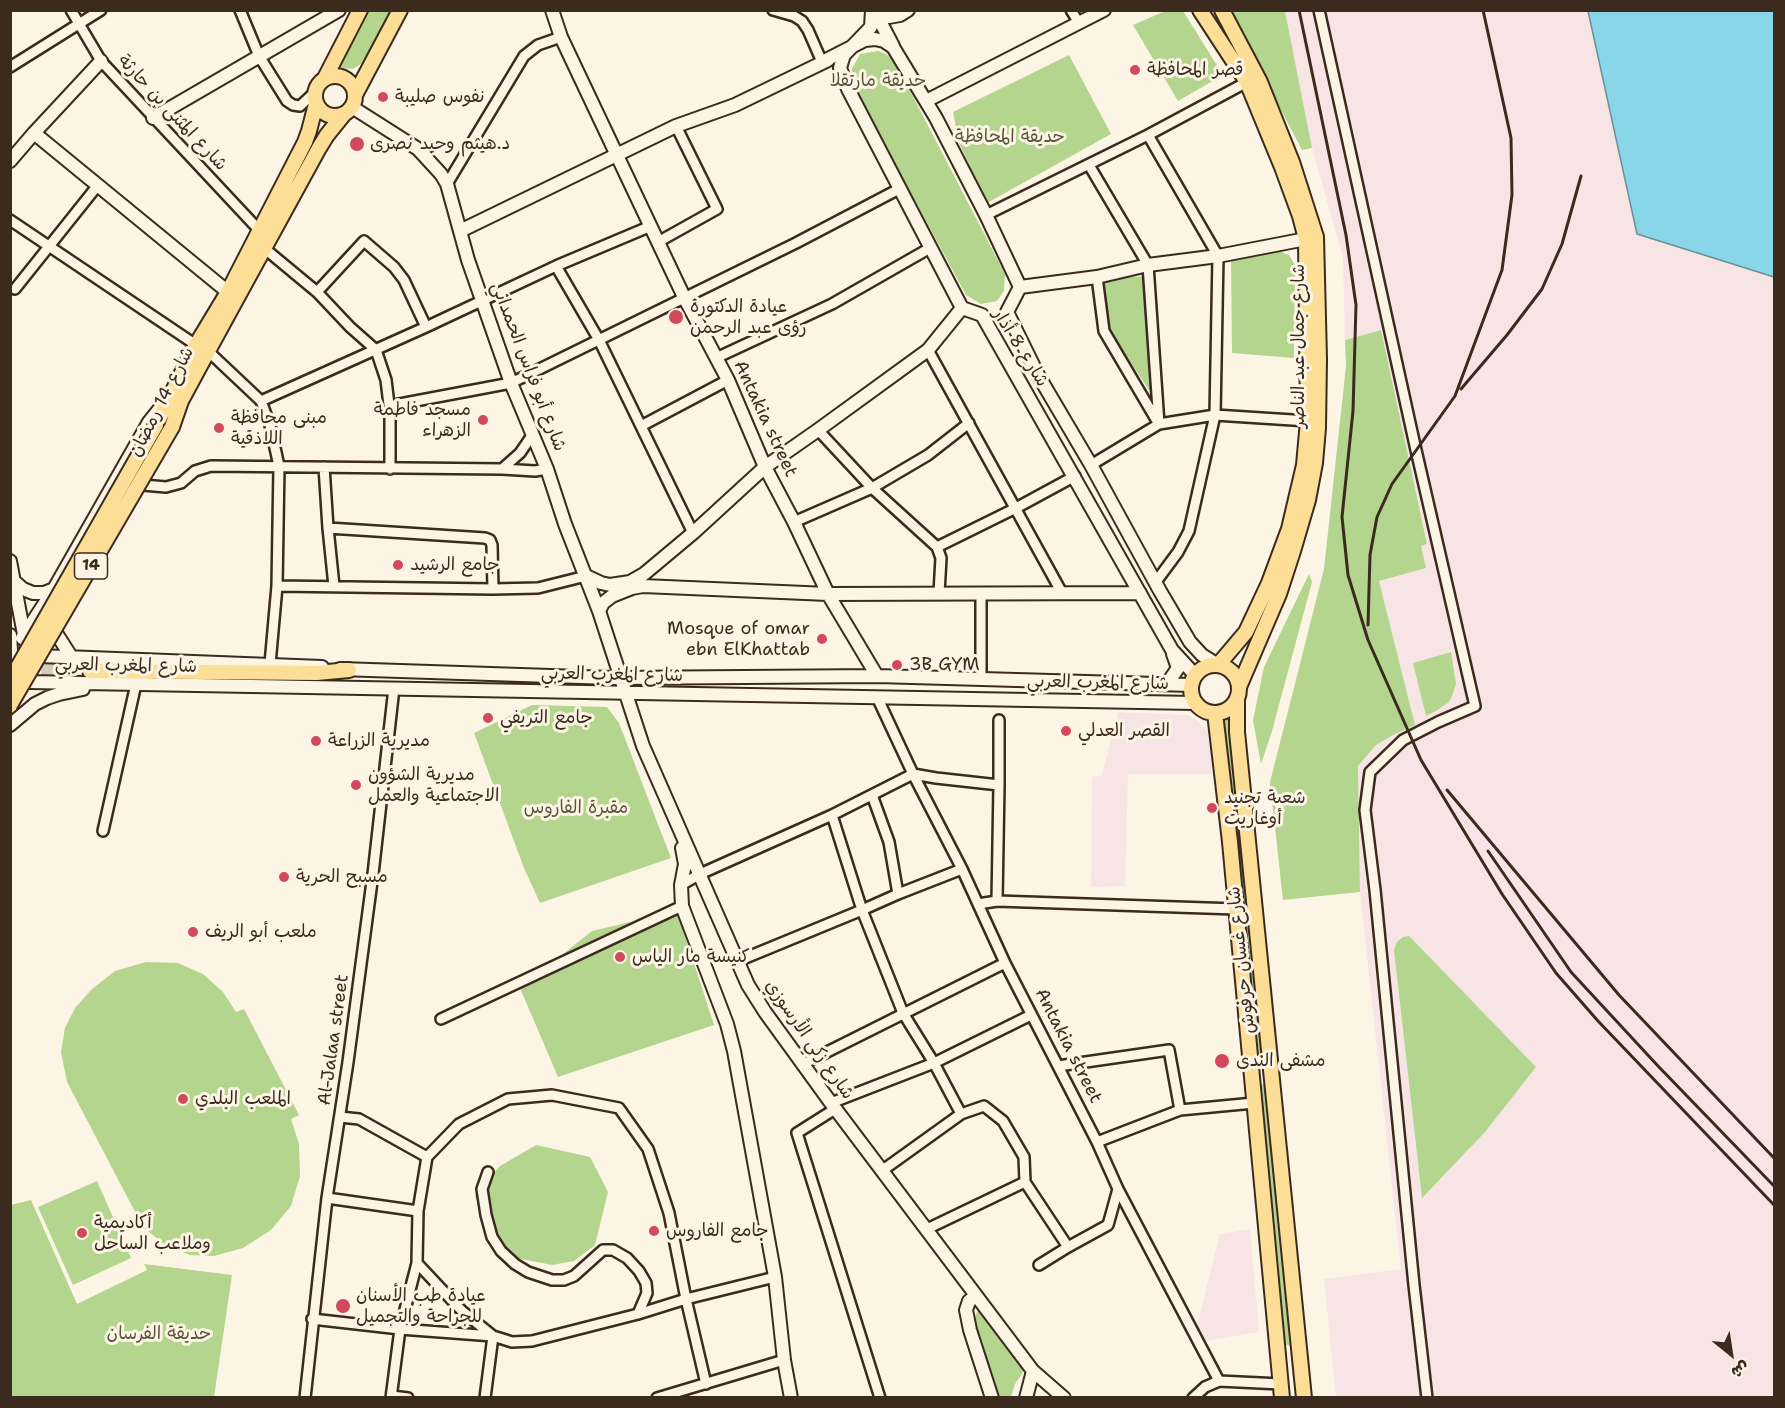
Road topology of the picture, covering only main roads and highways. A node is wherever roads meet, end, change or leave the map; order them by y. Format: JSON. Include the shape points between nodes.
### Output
{"nodes":[{"id":1,"x":360,"y":10,"type":"edge"},
{"id":2,"x":400,"y":10,"type":"edge"},
{"id":3,"x":1200,"y":10,"type":"edge"},
{"id":4,"x":1222,"y":10,"type":"edge"},
{"id":5,"x":325,"y":78,"type":"junction"},
{"id":6,"x":316,"y":98,"type":"junction"},
{"id":7,"x":350,"y":105,"type":"junction"},
{"id":8,"x":202,"y":348,"type":"junction"},
{"id":9,"x":176,"y":399,"type":"junction"},
{"id":10,"x":1218,"y":665,"type":"junction"},
{"id":11,"x":349,"y":670,"type":"road end"},
{"id":12,"x":90,"y":671,"type":"tunnel mouth"},
{"id":13,"x":10,"y":681,"type":"edge"},
{"id":14,"x":1238,"y":692,"type":"junction"},
{"id":15,"x":10,"y":705,"type":"edge"},
{"id":16,"x":1215,"y":713,"type":"junction"},
{"id":17,"x":1272,"y":1074,"type":"junction"},
{"id":18,"x":1253,"y":1077,"type":"junction"},
{"id":19,"x":1279,"y":1364,"type":"junction"},
{"id":20,"x":1281,"y":1391,"type":"edge"},
{"id":21,"x":1298,"y":1398,"type":"edge"},
{"id":22,"x":1304,"y":1398,"type":"edge"}],
"edges":[{"from":1,"to":5,"type":"main road"},
{"from":2,"to":7,"type":"main road","name":"شارع 14 رمضان"},
{"from":3,"to":10,"type":"main road","name":"شارع جمال عبد الناصر","via":[[1247,82],[1306,239],[1308,421],[1304,465],[1289,529],[1269,583],[1246,632]]},
{"from":4,"to":14,"type":"main road","name":"شارع جمال عبد الناصر","via":[[1260,82],[1316,237],[1319,359],[1318,428],[1308,500],[1279,594]]},
{"from":5,"to":6,"type":"main road","via":[[317,87]]},
{"from":5,"to":7,"type":"main road","via":[[345,78],[350,82]]},
{"from":6,"to":7,"type":"main road","via":[[331,116]]},
{"from":6,"to":8,"type":"main road","name":"شارع 14 رمضان","via":[[305,142]]},
{"from":7,"to":8,"type":"main road","name":"شارع 14 رمضان","via":[[327,135]]},
{"from":8,"to":9,"type":"main road","name":"شارع 14 رمضان"},
{"from":9,"to":13,"type":"main road","name":"شارع 14 رمضان","number":"14","bridge":true,"via":[[156,425]]},
{"from":9,"to":15,"type":"main road","name":"شارع 14 رمضان","number":"14","bridge":true,"via":[[172,426]]},
{"from":10,"to":14,"type":"main road","via":[[1237,679]]},
{"from":10,"to":16,"type":"main road","via":[[1205,667],[1193,680],[1191,691],[1195,703]]},
{"from":11,"to":12,"type":"main road"},
{"from":14,"to":16,"type":"main road","via":[[1228,708]]},
{"from":14,"to":17,"type":"main road","name":"شارع غسان حرفوش","via":[[1237,732]]},
{"from":16,"to":18,"type":"main road","name":"شارع غسان حرفوش"},
{"from":17,"to":18,"type":"main road"},
{"from":17,"to":22,"type":"main road","name":"شارع غسان حرفوش"},
{"from":18,"to":19,"type":"main road","name":"شارع غسان حرفوش"},
{"from":19,"to":20,"type":"main road","name":"شارع غسان حرفوش"},
{"from":19,"to":21,"type":"main road","via":[[1292,1361]]}]}
